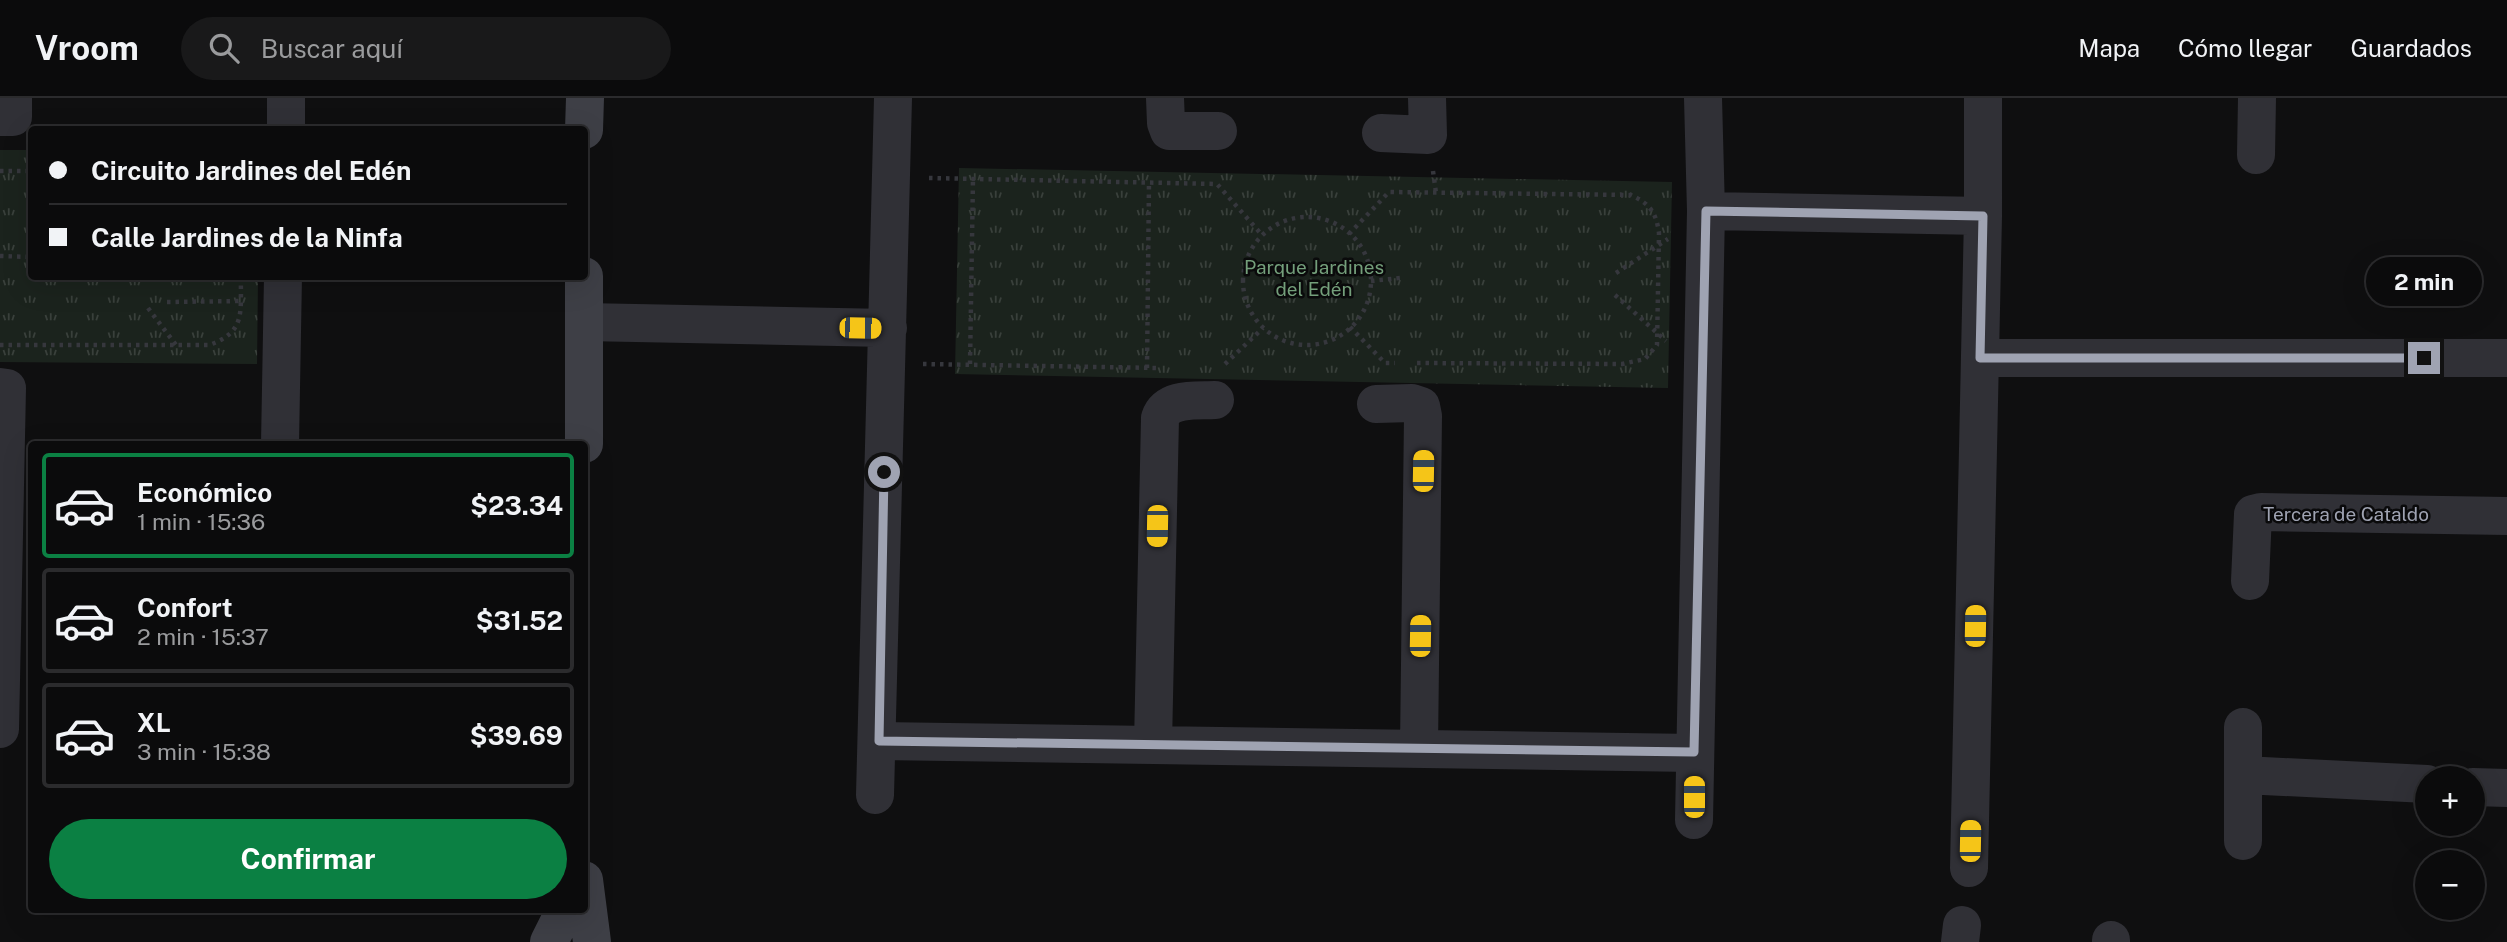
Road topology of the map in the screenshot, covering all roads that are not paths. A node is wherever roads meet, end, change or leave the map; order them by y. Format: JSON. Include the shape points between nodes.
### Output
{"nodes":[{"id":1,"x":12,"y":98,"type":"edge"},
{"id":2,"x":286,"y":98,"type":"edge"},
{"id":3,"x":585,"y":98,"type":"edge"},
{"id":4,"x":893,"y":98,"type":"edge"},
{"id":5,"x":1165,"y":98,"type":"edge"},
{"id":6,"x":1427,"y":98,"type":"edge"},
{"id":7,"x":1703,"y":98,"type":"edge"},
{"id":8,"x":1983,"y":98,"type":"edge"},
{"id":9,"x":2257,"y":98,"type":"edge"},
{"id":10,"x":0,"y":117,"type":"edge"},
{"id":11,"x":286,"y":126,"type":"edge"},
{"id":12,"x":584,"y":126,"type":"edge"},
{"id":13,"x":1218,"y":131,"type":"dead end"},
{"id":14,"x":1381,"y":133,"type":"dead end"},
{"id":15,"x":2256,"y":155,"type":"dead end"},
{"id":16,"x":1706,"y":211,"type":"junction"},
{"id":17,"x":1983,"y":216,"type":"junction"},
{"id":18,"x":584,"y":280,"type":"edge"},
{"id":19,"x":283,"y":289,"type":"edge"},
{"id":20,"x":584,"y":322,"type":"junction"},
{"id":21,"x":887,"y":346,"type":"junction"},
{"id":22,"x":1980,"y":358,"type":"junction"},
{"id":23,"x":2507,"y":358,"type":"edge"},
{"id":24,"x":1217,"y":385,"type":"road end"},
{"id":25,"x":0,"y":387,"type":"edge"},
{"id":26,"x":1376,"y":404,"type":"dead end"},
{"id":27,"x":280,"y":441,"type":"edge"},
{"id":28,"x":584,"y":441,"type":"edge"},
{"id":29,"x":2507,"y":516,"type":"edge"},
{"id":30,"x":2250,"y":581,"type":"dead end"},
{"id":31,"x":2243,"y":727,"type":"dead end"},
{"id":32,"x":0,"y":729,"type":"edge"},
{"id":33,"x":28,"y":729,"type":"edge"},
{"id":34,"x":879,"y":741,"type":"junction"},
{"id":35,"x":1153,"y":744,"type":"junction"},
{"id":36,"x":1419,"y":747,"type":"junction"},
{"id":37,"x":1694,"y":752,"type":"junction"},
{"id":38,"x":2244,"y":775,"type":"junction"},
{"id":39,"x":2415,"y":783,"type":"edge"},
{"id":40,"x":2485,"y":787,"type":"edge"},
{"id":41,"x":2507,"y":788,"type":"edge"},
{"id":42,"x":875,"y":795,"type":"dead end"},
{"id":43,"x":1695,"y":820,"type":"dead end"},
{"id":44,"x":2243,"y":841,"type":"dead end"},
{"id":45,"x":1969,"y":868,"type":"dead end"},
{"id":46,"x":588,"y":911,"type":"edge"},
{"id":47,"x":564,"y":913,"type":"edge"},
{"id":48,"x":549,"y":942,"type":"edge"},
{"id":49,"x":592,"y":942,"type":"edge"}],
"edges":[{"from":1,"to":10,"type":"street","via":[[13,117]]},
{"from":2,"to":11,"type":"street"},
{"from":3,"to":12,"type":"street"},
{"from":4,"to":21,"type":"street"},
{"from":5,"to":13,"type":"street","via":[[1169,131]]},
{"from":6,"to":14,"type":"street","via":[[1428,135]]},
{"from":7,"to":16,"type":"street"},
{"from":8,"to":17,"type":"street"},
{"from":9,"to":15,"type":"street"},
{"from":16,"to":17,"type":"street"},
{"from":16,"to":37,"type":"street"},
{"from":17,"to":22,"type":"street"},
{"from":18,"to":20,"type":"street"},
{"from":19,"to":27,"type":"street"},
{"from":20,"to":21,"type":"street"},
{"from":20,"to":28,"type":"street"},
{"from":21,"to":34,"type":"street"},
{"from":22,"to":23,"type":"street"},
{"from":22,"to":45,"type":"street"},
{"from":24,"to":35,"type":"street","via":[[1163,409],[1160,418]]},
{"from":25,"to":32,"type":"street","via":[[7,388]]},
{"from":26,"to":36,"type":"street","via":[[1412,403],[1421,406],[1423,416]]},
{"from":29,"to":30,"type":"street","name":"Tercera de Cataldo","via":[[2253,514]]},
{"from":31,"to":38,"type":"street"},
{"from":32,"to":33,"type":"street"},
{"from":34,"to":35,"type":"street"},
{"from":34,"to":42,"type":"street"},
{"from":35,"to":36,"type":"street"},
{"from":36,"to":37,"type":"street"},
{"from":37,"to":43,"type":"street"},
{"from":38,"to":39,"type":"street"},
{"from":38,"to":44,"type":"street"},
{"from":40,"to":41,"type":"street"},
{"from":46,"to":49,"type":"street"},
{"from":47,"to":48,"type":"street"}]}
